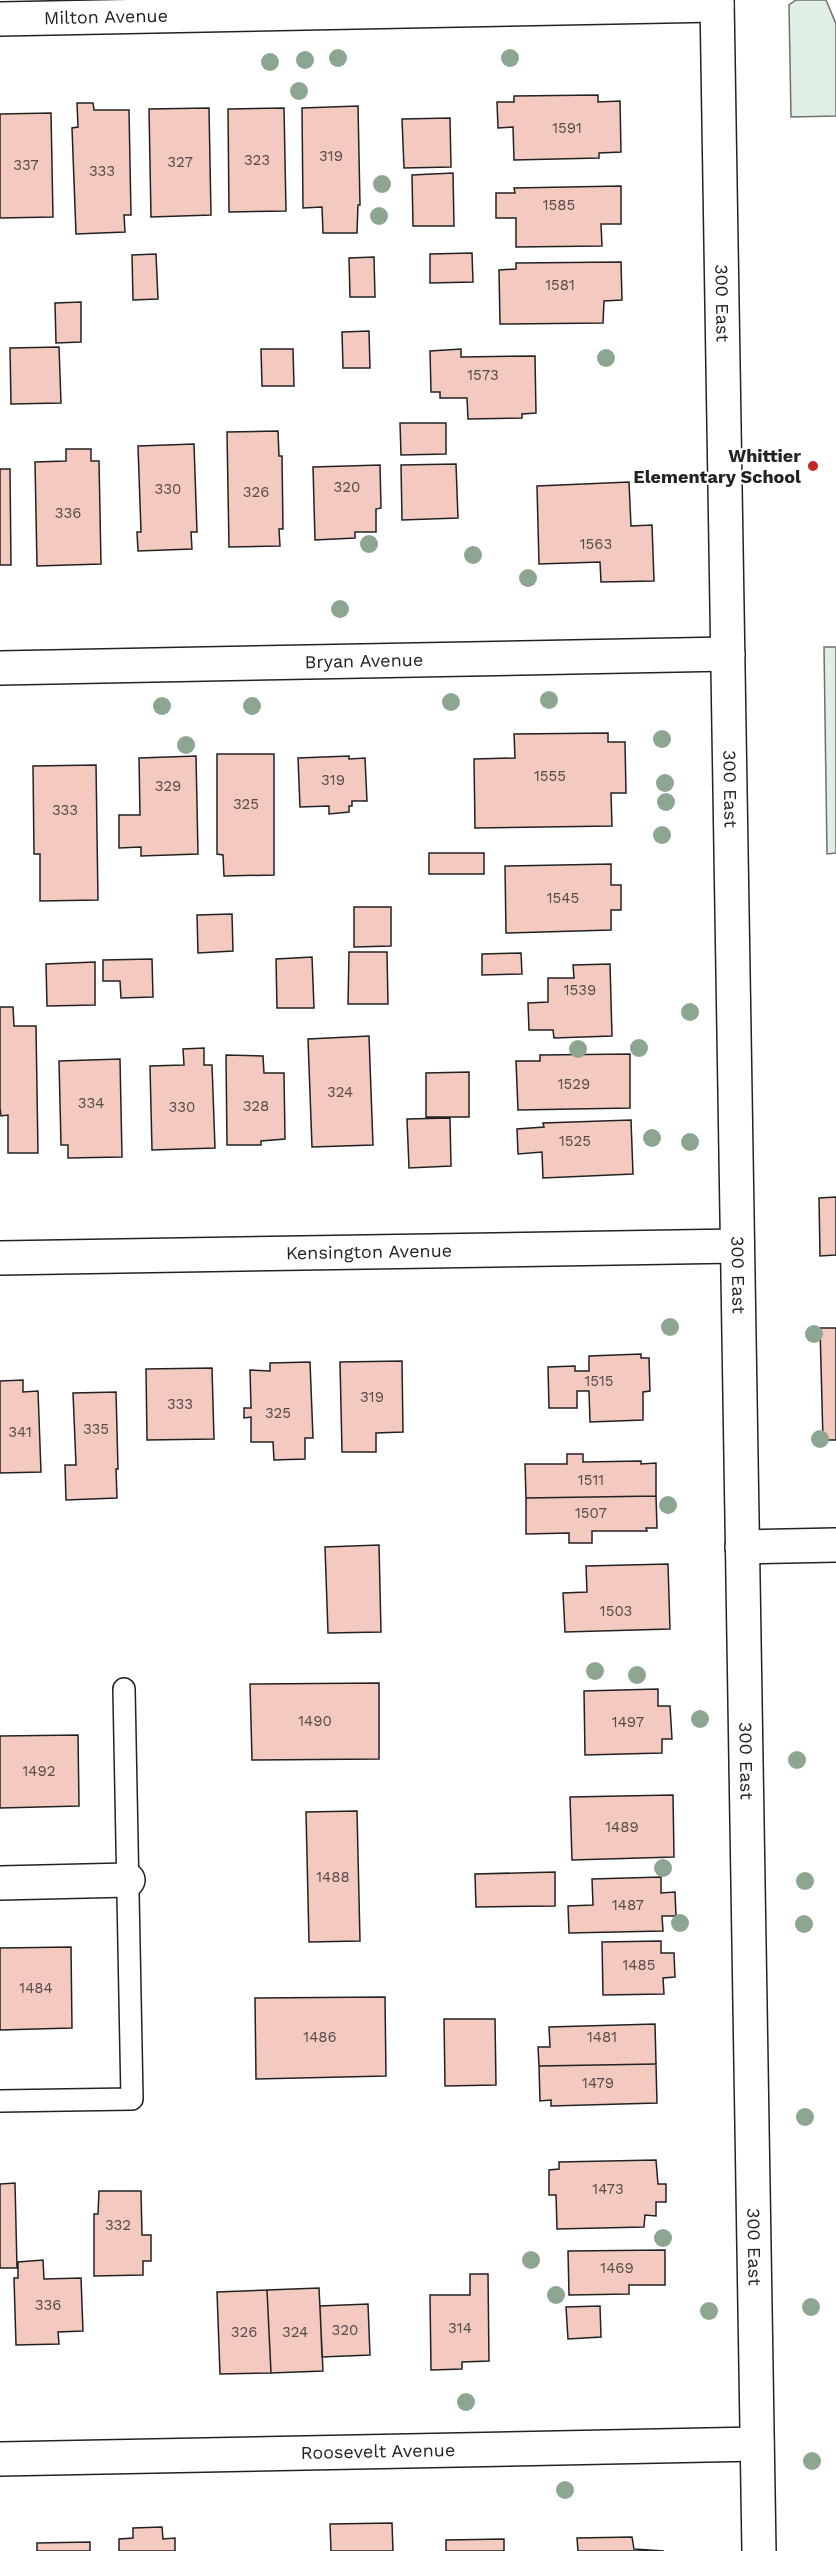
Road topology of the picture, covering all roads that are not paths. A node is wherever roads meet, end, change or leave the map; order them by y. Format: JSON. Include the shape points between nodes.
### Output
{"nodes":[{"id":1,"x":717,"y":3,"type":"edge"},
{"id":2,"x":0,"y":19,"type":"edge"},
{"id":3,"x":728,"y":654,"type":"junction"},
{"id":4,"x":0,"y":668,"type":"edge"},
{"id":5,"x":737,"y":1246,"type":"junction"},
{"id":6,"x":0,"y":1258,"type":"edge"},
{"id":7,"x":836,"y":1545,"type":"edge"},
{"id":8,"x":742,"y":1547,"type":"junction"},
{"id":9,"x":124,"y":1689,"type":"dead end"},
{"id":10,"x":128,"y":1880,"type":"junction"},
{"id":11,"x":0,"y":1883,"type":"edge"},
{"id":12,"x":0,"y":2101,"type":"edge"},
{"id":13,"x":757,"y":2444,"type":"junction"},
{"id":14,"x":0,"y":2459,"type":"edge"},
{"id":15,"x":759,"y":2551,"type":"edge"}],
"edges":[{"from":1,"to":2,"type":"street","name":"Milton Avenue"},
{"from":1,"to":3,"type":"street","name":"300 East"},
{"from":3,"to":4,"type":"street","name":"Bryan Avenue"},
{"from":3,"to":5,"type":"street","name":"300 East"},
{"from":5,"to":6,"type":"street","name":"Kensington Avenue"},
{"from":5,"to":8,"type":"street","name":"300 East"},
{"from":7,"to":8,"type":"street"},
{"from":8,"to":13,"type":"street","name":"300 East"},
{"from":9,"to":10,"type":"lane"},
{"from":10,"to":11,"type":"street"},
{"from":10,"to":12,"type":"lane","via":[[132,2099]]},
{"from":13,"to":14,"type":"street","name":"Roosevelt Avenue"},
{"from":13,"to":15,"type":"street","name":"300 East"}]}
